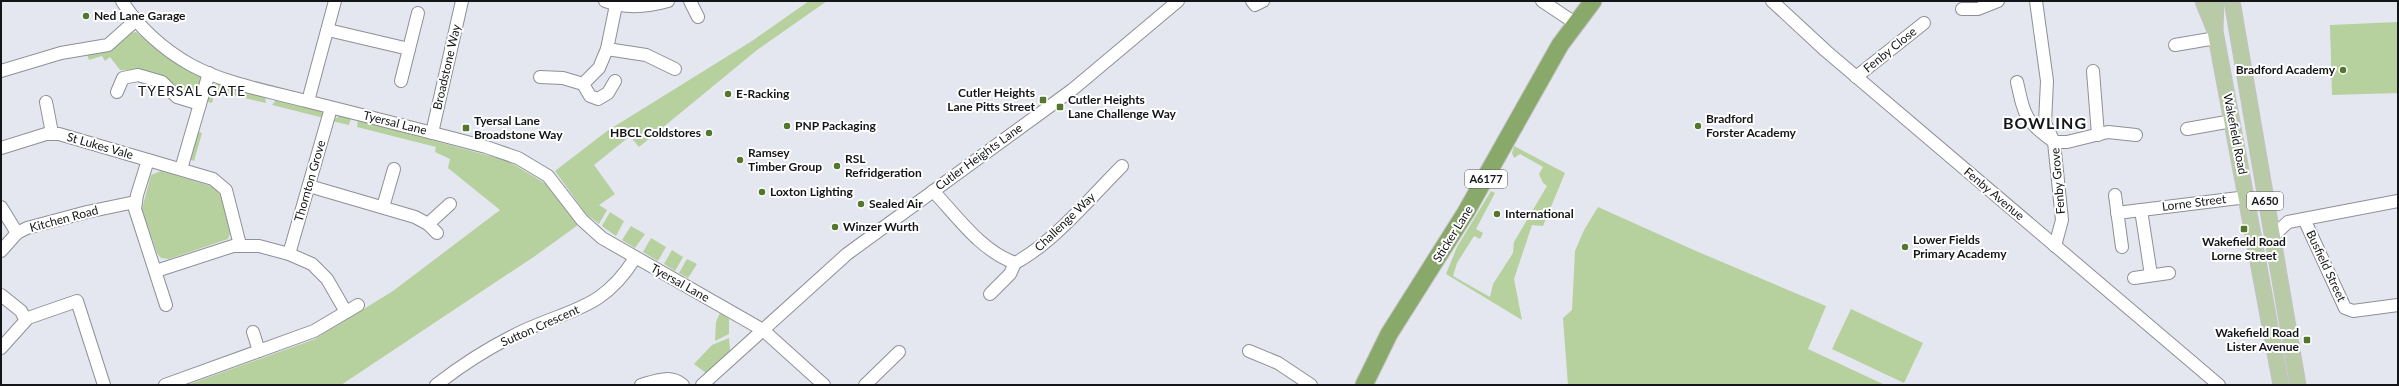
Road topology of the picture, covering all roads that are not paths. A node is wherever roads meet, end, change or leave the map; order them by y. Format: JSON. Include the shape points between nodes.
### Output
{"nodes":[{"id":1,"x":122,"y":1,"type":"edge"},
{"id":2,"x":335,"y":1,"type":"edge"},
{"id":3,"x":462,"y":1,"type":"edge"},
{"id":4,"x":668,"y":1,"type":"edge"},
{"id":5,"x":690,"y":1,"type":"edge"},
{"id":6,"x":1178,"y":1,"type":"edge"},
{"id":7,"x":1252,"y":1,"type":"edge"},
{"id":8,"x":1263,"y":1,"type":"edge"},
{"id":9,"x":1542,"y":1,"type":"edge"},
{"id":10,"x":1592,"y":1,"type":"edge"},
{"id":11,"x":1772,"y":1,"type":"edge"},
{"id":12,"x":1998,"y":1,"type":"edge"},
{"id":13,"x":2036,"y":1,"type":"edge"},
{"id":14,"x":2203,"y":1,"type":"edge"},
{"id":15,"x":2216,"y":1,"type":"edge"},
{"id":16,"x":2233,"y":1,"type":"edge"},
{"id":17,"x":610,"y":3,"type":"edge"},
{"id":18,"x":1962,"y":9,"type":"dead end"},
{"id":19,"x":418,"y":13,"type":"dead end"},
{"id":20,"x":698,"y":17,"type":"dead end"},
{"id":21,"x":136,"y":20,"type":"junction"},
{"id":22,"x":1575,"y":23,"type":"junction"},
{"id":23,"x":1924,"y":23,"type":"dead end"},
{"id":24,"x":328,"y":30,"type":"junction"},
{"id":25,"x":2215,"y":35,"type":"junction"},
{"id":26,"x":2175,"y":45,"type":"dead end"},
{"id":27,"x":606,"y":49,"type":"junction"},
{"id":28,"x":409,"y":50,"type":"junction"},
{"id":29,"x":675,"y":69,"type":"dead end"},
{"id":30,"x":1,"y":71,"type":"edge"},
{"id":31,"x":2093,"y":71,"type":"dead end"},
{"id":32,"x":209,"y":73,"type":"junction"},
{"id":33,"x":540,"y":77,"type":"dead end"},
{"id":34,"x":1856,"y":77,"type":"junction"},
{"id":35,"x":401,"y":81,"type":"dead end"},
{"id":36,"x":615,"y":81,"type":"dead end"},
{"id":37,"x":2017,"y":82,"type":"dead end"},
{"id":38,"x":583,"y":84,"type":"junction"},
{"id":39,"x":117,"y":92,"type":"dead end"},
{"id":40,"x":308,"y":101,"type":"junction"},
{"id":41,"x":46,"y":102,"type":"dead end"},
{"id":42,"x":200,"y":104,"type":"junction"},
{"id":43,"x":331,"y":108,"type":"junction"},
{"id":44,"x":2232,"y":121,"type":"junction"},
{"id":45,"x":2187,"y":129,"type":"dead end"},
{"id":46,"x":52,"y":133,"type":"junction"},
{"id":47,"x":432,"y":133,"type":"junction"},
{"id":48,"x":2098,"y":135,"type":"junction"},
{"id":49,"x":2136,"y":135,"type":"dead end"},
{"id":50,"x":2054,"y":142,"type":"junction"},
{"id":51,"x":1,"y":148,"type":"edge"},
{"id":52,"x":148,"y":160,"type":"junction"},
{"id":53,"x":1122,"y":166,"type":"dead end"},
{"id":54,"x":181,"y":169,"type":"junction"},
{"id":55,"x":394,"y":169,"type":"dead end"},
{"id":56,"x":309,"y":186,"type":"junction"},
{"id":57,"x":933,"y":191,"type":"junction"},
{"id":58,"x":2115,"y":195,"type":"dead end"},
{"id":59,"x":2247,"y":196,"type":"junction"},
{"id":60,"x":2398,"y":201,"type":"edge"},
{"id":61,"x":135,"y":202,"type":"junction"},
{"id":62,"x":450,"y":204,"type":"dead end"},
{"id":63,"x":1,"y":207,"type":"edge"},
{"id":64,"x":383,"y":207,"type":"junction"},
{"id":65,"x":2141,"y":210,"type":"junction"},
{"id":66,"x":2268,"y":212,"type":"junction"},
{"id":67,"x":2117,"y":213,"type":"junction"},
{"id":68,"x":2304,"y":219,"type":"junction"},
{"id":69,"x":2288,"y":222,"type":"junction"},
{"id":70,"x":428,"y":224,"type":"junction"},
{"id":71,"x":17,"y":233,"type":"junction"},
{"id":72,"x":437,"y":233,"type":"dead end"},
{"id":73,"x":2272,"y":237,"type":"junction"},
{"id":74,"x":240,"y":245,"type":"junction"},
{"id":75,"x":2055,"y":246,"type":"junction"},
{"id":76,"x":2122,"y":247,"type":"dead end"},
{"id":77,"x":1,"y":252,"type":"edge"},
{"id":78,"x":289,"y":254,"type":"junction"},
{"id":79,"x":636,"y":258,"type":"junction"},
{"id":80,"x":1015,"y":263,"type":"junction"},
{"id":81,"x":156,"y":272,"type":"junction"},
{"id":82,"x":2169,"y":273,"type":"dead end"},
{"id":83,"x":2151,"y":275,"type":"junction"},
{"id":84,"x":2134,"y":278,"type":"dead end"},
{"id":85,"x":990,"y":294,"type":"dead end"},
{"id":86,"x":1,"y":296,"type":"edge"},
{"id":87,"x":166,"y":305,"type":"dead end"},
{"id":88,"x":358,"y":305,"type":"dead end"},
{"id":89,"x":2398,"y":305,"type":"edge"},
{"id":90,"x":346,"y":312,"type":"junction"},
{"id":91,"x":25,"y":319,"type":"junction"},
{"id":92,"x":763,"y":330,"type":"junction"},
{"id":93,"x":253,"y":332,"type":"dead end"},
{"id":94,"x":1,"y":348,"type":"edge"},
{"id":95,"x":259,"y":351,"type":"junction"},
{"id":96,"x":1249,"y":351,"type":"dead end"},
{"id":97,"x":899,"y":352,"type":"dead end"},
{"id":98,"x":104,"y":385,"type":"edge"},
{"id":99,"x":165,"y":385,"type":"edge"},
{"id":100,"x":437,"y":385,"type":"edge"},
{"id":101,"x":641,"y":385,"type":"edge"},
{"id":102,"x":683,"y":385,"type":"edge"},
{"id":103,"x":702,"y":385,"type":"edge"},
{"id":104,"x":824,"y":385,"type":"edge"},
{"id":105,"x":865,"y":385,"type":"edge"},
{"id":106,"x":1311,"y":385,"type":"edge"},
{"id":107,"x":1364,"y":385,"type":"edge"},
{"id":108,"x":2220,"y":385,"type":"edge"},
{"id":109,"x":2281,"y":385,"type":"edge"},
{"id":110,"x":2298,"y":385,"type":"edge"}],
"edges":[{"from":1,"to":21,"type":"street","name":"Tyersal Lane"},
{"from":2,"to":24,"type":"street"},
{"from":3,"to":47,"type":"street","name":"Broadstone Way"},
{"from":4,"to":17,"type":"street","via":[[634,7]]},
{"from":5,"to":20,"type":"street"},
{"from":6,"to":57,"type":"street","name":"Cutler Heights Lane","via":[[1072,90]]},
{"from":7,"to":8,"type":"street","via":[[1255,5]]},
{"from":9,"to":22,"type":"street"},
{"from":10,"to":22,"type":"highway","name":"Sticker Lane","number":"A6177"},
{"from":11,"to":34,"type":"street","name":"Fenby Avenue"},
{"from":12,"to":18,"type":"street","via":[[1978,9]]},
{"from":13,"to":50,"type":"street","via":[[2047,81],[2045,123]]},
{"from":14,"to":25,"type":"main road"},
{"from":15,"to":25,"type":"main road","name":"Wakefield Road","number":"A650"},
{"from":16,"to":66,"type":"main road","name":"Wakefield Road","number":"A650"},
{"from":17,"to":27,"type":"street"},
{"from":19,"to":28,"type":"street"},
{"from":21,"to":30,"type":"street","via":[[108,45],[61,53]]},
{"from":21,"to":32,"type":"street","name":"Tyersal Lane","via":[[174,54]]},
{"from":22,"to":107,"type":"highway","name":"Sticker Lane","number":"A6177","via":[[1560,45],[1466,212],[1389,334]]},
{"from":23,"to":34,"type":"street","name":"Fenby Close"},
{"from":24,"to":28,"type":"street"},
{"from":24,"to":40,"type":"street"},
{"from":25,"to":26,"type":"street"},
{"from":25,"to":44,"type":"main road","name":"Wakefield Road","number":"A650"},
{"from":27,"to":29,"type":"street","via":[[646,55]]},
{"from":27,"to":38,"type":"street","via":[[598,68]]},
{"from":28,"to":35,"type":"street"},
{"from":31,"to":48,"type":"street"},
{"from":32,"to":40,"type":"street","name":"Tyersal Lane","via":[[251,87]]},
{"from":32,"to":42,"type":"street"},
{"from":33,"to":38,"type":"street","via":[[563,78]]},
{"from":34,"to":75,"type":"street","name":"Fenby Avenue"},
{"from":36,"to":38,"type":"street","via":[[608,93],[598,99],[590,96]]},
{"from":37,"to":50,"type":"street","name":"Fenby Grove","via":[[2022,108],[2031,124]]},
{"from":39,"to":42,"type":"street","via":[[123,78],[138,75],[162,82],[177,97]]},
{"from":40,"to":43,"type":"street","name":"Tyersal Lane"},
{"from":41,"to":46,"type":"street","name":"St Lukes Vale"},
{"from":42,"to":54,"type":"street"},
{"from":43,"to":47,"type":"street","name":"Tyersal Lane"},
{"from":43,"to":56,"type":"street","name":"Thornton Grove"},
{"from":44,"to":45,"type":"street"},
{"from":44,"to":59,"type":"main road","name":"Wakefield Road","number":"A650"},
{"from":46,"to":51,"type":"street","name":"St Lukes Vale"},
{"from":46,"to":52,"type":"street","name":"St Lukes Vale"},
{"from":47,"to":79,"type":"street","name":"Tyersal Lane","via":[[486,147],[536,167],[554,182],[591,229]]},
{"from":48,"to":49,"type":"street","via":[[2108,132]]},
{"from":48,"to":50,"type":"street","via":[[2067,142]]},
{"from":50,"to":75,"type":"street","name":"Fenby Grove","via":[[2062,220]]},
{"from":52,"to":54,"type":"street","name":"St Lukes Vale"},
{"from":52,"to":61,"type":"street"},
{"from":53,"to":80,"type":"street","name":"Challenge Way","via":[[1031,255]]},
{"from":54,"to":74,"type":"street","name":"St Lukes Vale","via":[[213,179],[223,185]]},
{"from":55,"to":64,"type":"street"},
{"from":56,"to":64,"type":"street"},
{"from":56,"to":78,"type":"street","name":"Thornton Grove"},
{"from":57,"to":80,"type":"street","via":[[959,223],[1002,258]]},
{"from":57,"to":92,"type":"street","name":"Cutler Heights Lane","via":[[847,254]]},
{"from":58,"to":67,"type":"street"},
{"from":59,"to":65,"type":"street","name":"Lorne Street"},
{"from":59,"to":109,"type":"main road","name":"Wakefield Road","number":"A650"},
{"from":60,"to":68,"type":"street"},
{"from":61,"to":71,"type":"street","name":"Kitchen Road","via":[[63,218]]},
{"from":61,"to":81,"type":"street","via":[[136,216]]},
{"from":62,"to":70,"type":"street"},
{"from":63,"to":71,"type":"street"},
{"from":64,"to":70,"type":"street","via":[[415,216]]},
{"from":65,"to":67,"type":"street","name":"Lorne Street"},
{"from":65,"to":83,"type":"street"},
{"from":66,"to":69,"type":"street"},
{"from":66,"to":73,"type":"main road","name":"Wakefield Road","number":"A650"},
{"from":67,"to":76,"type":"street"},
{"from":68,"to":69,"type":"street"},
{"from":68,"to":89,"type":"street","name":"Busfield Street","via":[[2345,308],[2353,311]]},
{"from":69,"to":73,"type":"street"},
{"from":70,"to":72,"type":"street"},
{"from":71,"to":77,"type":"street","name":"Kitchen Road"},
{"from":73,"to":110,"type":"main road","name":"Wakefield Road","number":"A650"},
{"from":74,"to":78,"type":"street","via":[[252,245]]},
{"from":74,"to":81,"type":"street"},
{"from":75,"to":108,"type":"street","name":"Fenby Avenue"},
{"from":78,"to":90,"type":"street","via":[[312,264],[323,274]]},
{"from":79,"to":92,"type":"street","name":"Tyersal Lane"},
{"from":79,"to":100,"type":"street","name":"Sutton Crescent","via":[[626,273],[603,296],[565,316],[524,330],[505,340]]},
{"from":80,"to":85,"type":"street","via":[[1010,274]]},
{"from":81,"to":87,"type":"street"},
{"from":82,"to":83,"type":"street"},
{"from":83,"to":84,"type":"street"},
{"from":86,"to":91,"type":"street","via":[[21,311]]},
{"from":88,"to":90,"type":"street"},
{"from":90,"to":95,"type":"street","via":[[314,331]]},
{"from":91,"to":94,"type":"street"},
{"from":91,"to":98,"type":"street","via":[[78,301]]},
{"from":92,"to":103,"type":"street","name":"Cutler Heights Lane"},
{"from":92,"to":104,"type":"street","name":"Tyersal Lane"},
{"from":93,"to":95,"type":"street"},
{"from":95,"to":99,"type":"street"},
{"from":96,"to":106,"type":"street","via":[[1278,363]]},
{"from":97,"to":105,"type":"street"},
{"from":101,"to":102,"type":"street","via":[[665,378],[676,380]]}]}
